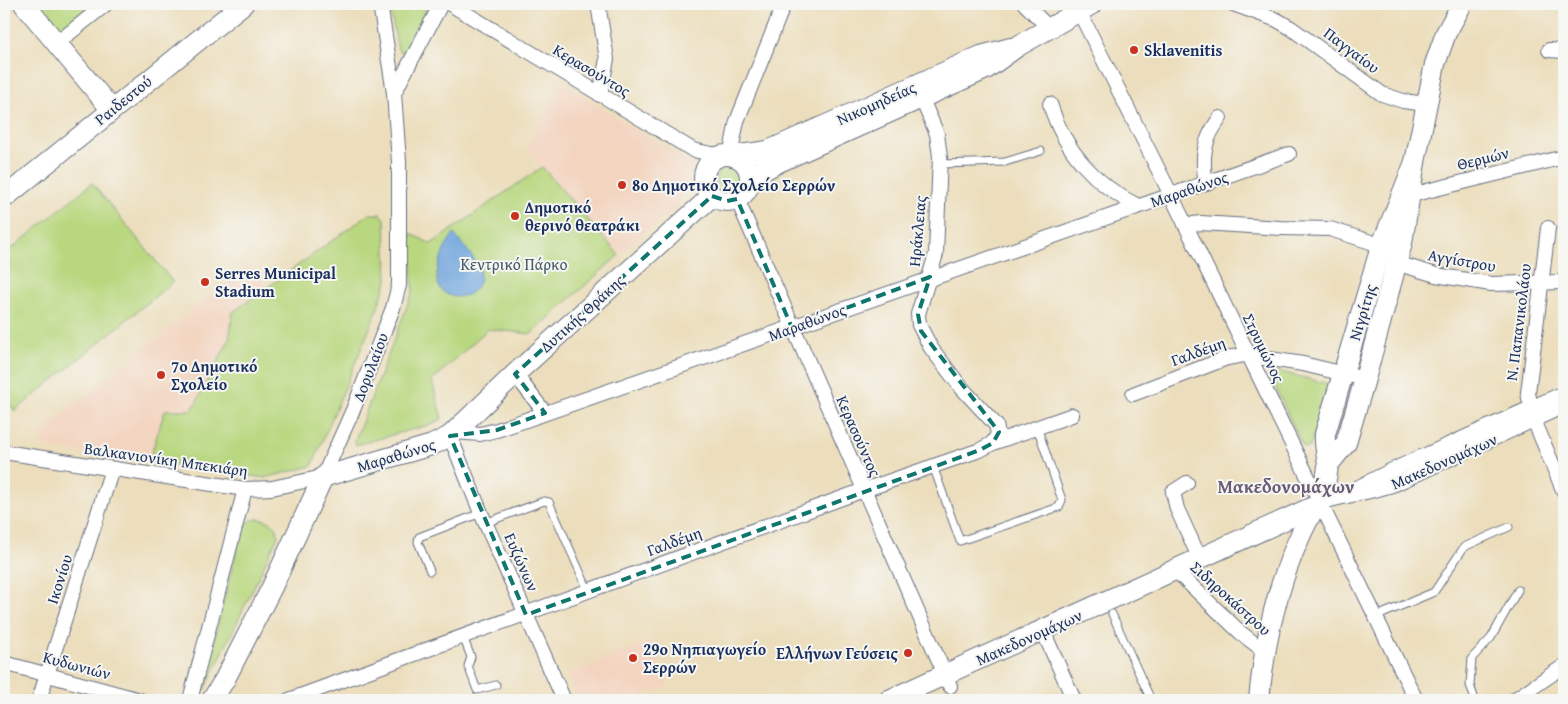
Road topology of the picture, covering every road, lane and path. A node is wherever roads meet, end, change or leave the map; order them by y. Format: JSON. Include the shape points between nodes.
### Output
{"nodes":[{"id":1,"x":24,"y":4,"type":"edge"},
{"id":2,"x":106,"y":4,"type":"edge"},
{"id":3,"x":244,"y":4,"type":"edge"},
{"id":4,"x":380,"y":4,"type":"edge"},
{"id":5,"x":442,"y":4,"type":"edge"},
{"id":6,"x":450,"y":4,"type":"edge"},
{"id":7,"x":598,"y":4,"type":"edge"},
{"id":8,"x":784,"y":4,"type":"edge"},
{"id":9,"x":1025,"y":4,"type":"edge"},
{"id":10,"x":1233,"y":4,"type":"edge"},
{"id":11,"x":1462,"y":4,"type":"edge"},
{"id":12,"x":1085,"y":7,"type":"edge"},
{"id":13,"x":1049,"y":28,"type":"junction"},
{"id":14,"x":57,"y":44,"type":"junction"},
{"id":15,"x":1549,"y":50,"type":"dead end"},
{"id":16,"x":1564,"y":51,"type":"edge"},
{"id":17,"x":919,"y":92,"type":"junction"},
{"id":18,"x":394,"y":93,"type":"junction"},
{"id":19,"x":600,"y":95,"type":"junction"},
{"id":20,"x":1050,"y":104,"type":"dead end"},
{"id":21,"x":1426,"y":104,"type":"junction"},
{"id":22,"x":112,"y":109,"type":"junction"},
{"id":23,"x":1220,"y":118,"type":"dead end"},
{"id":24,"x":1041,"y":151,"type":"dead end"},
{"id":25,"x":1289,"y":154,"type":"dead end"},
{"id":26,"x":728,"y":156,"type":"junction"},
{"id":27,"x":1564,"y":157,"type":"edge"},
{"id":28,"x":1415,"y":162,"type":"junction"},
{"id":29,"x":940,"y":164,"type":"junction"},
{"id":30,"x":1206,"y":183,"type":"junction"},
{"id":31,"x":742,"y":192,"type":"junction"},
{"id":32,"x":1171,"y":195,"type":"junction"},
{"id":33,"x":1410,"y":195,"type":"junction"},
{"id":34,"x":712,"y":196,"type":"junction"},
{"id":35,"x":4,"y":198,"type":"edge"},
{"id":36,"x":1138,"y":206,"type":"junction"},
{"id":37,"x":1185,"y":225,"type":"junction"},
{"id":38,"x":1548,"y":228,"type":"dead end"},
{"id":39,"x":1389,"y":253,"type":"junction"},
{"id":40,"x":930,"y":277,"type":"junction"},
{"id":41,"x":1564,"y":282,"type":"edge"},
{"id":42,"x":1541,"y":283,"type":"junction"},
{"id":43,"x":792,"y":328,"type":"junction"},
{"id":44,"x":1248,"y":355,"type":"junction"},
{"id":45,"x":515,"y":374,"type":"junction"},
{"id":46,"x":1343,"y":374,"type":"junction"},
{"id":47,"x":1365,"y":379,"type":"junction"},
{"id":48,"x":1564,"y":393,"type":"edge"},
{"id":49,"x":1133,"y":394,"type":"dead end"},
{"id":50,"x":1564,"y":406,"type":"edge"},
{"id":51,"x":545,"y":413,"type":"junction"},
{"id":52,"x":1532,"y":414,"type":"junction"},
{"id":53,"x":1072,"y":415,"type":"dead end"},
{"id":54,"x":1037,"y":427,"type":"junction"},
{"id":55,"x":452,"y":434,"type":"junction"},
{"id":56,"x":993,"y":443,"type":"junction"},
{"id":57,"x":4,"y":452,"type":"edge"},
{"id":58,"x":1328,"y":465,"type":"junction"},
{"id":59,"x":933,"y":466,"type":"junction"},
{"id":60,"x":112,"y":469,"type":"junction"},
{"id":61,"x":323,"y":477,"type":"junction"},
{"id":62,"x":1187,"y":483,"type":"dead end"},
{"id":63,"x":245,"y":489,"type":"junction"},
{"id":64,"x":864,"y":490,"type":"junction"},
{"id":65,"x":1564,"y":492,"type":"edge"},
{"id":66,"x":1318,"y":504,"type":"junction"},
{"id":67,"x":483,"y":518,"type":"junction"},
{"id":68,"x":1510,"y":527,"type":"dead end"},
{"id":69,"x":1200,"y":559,"type":"junction"},
{"id":70,"x":430,"y":571,"type":"dead end"},
{"id":71,"x":1172,"y":572,"type":"junction"},
{"id":72,"x":1518,"y":590,"type":"dead end"},
{"id":73,"x":589,"y":592,"type":"junction"},
{"id":74,"x":526,"y":614,"type":"junction"},
{"id":75,"x":1112,"y":614,"type":"junction"},
{"id":76,"x":1374,"y":617,"type":"junction"},
{"id":77,"x":463,"y":637,"type":"junction"},
{"id":78,"x":1045,"y":637,"type":"junction"},
{"id":79,"x":1264,"y":651,"type":"junction"},
{"id":80,"x":4,"y":663,"type":"edge"},
{"id":81,"x":1564,"y":666,"type":"edge"},
{"id":82,"x":47,"y":674,"type":"junction"},
{"id":83,"x":948,"y":681,"type":"junction"},
{"id":84,"x":496,"y":685,"type":"dead end"},
{"id":85,"x":904,"y":699,"type":"edge"},
{"id":86,"x":39,"y":700,"type":"edge"},
{"id":87,"x":140,"y":700,"type":"edge"},
{"id":88,"x":190,"y":700,"type":"edge"},
{"id":89,"x":212,"y":700,"type":"edge"},
{"id":90,"x":289,"y":700,"type":"edge"},
{"id":91,"x":564,"y":700,"type":"edge"},
{"id":92,"x":1074,"y":700,"type":"edge"},
{"id":93,"x":1151,"y":700,"type":"edge"},
{"id":94,"x":1259,"y":700,"type":"edge"},
{"id":95,"x":1416,"y":700,"type":"edge"},
{"id":96,"x":1475,"y":700,"type":"edge"},
{"id":97,"x":1514,"y":700,"type":"edge"}],
"edges":[{"from":1,"to":14,"type":"street"},
{"from":2,"to":14,"type":"street"},
{"from":3,"to":22,"type":"street","name":"Ραιδεστού"},
{"from":4,"to":18,"type":"street","name":"Δορυλαίου"},
{"from":5,"to":18,"type":"street"},
{"from":6,"to":19,"type":"street","name":"Κερασούντος"},
{"from":7,"to":19,"type":"street","via":[[606,59]]},
{"from":8,"to":26,"type":"street","via":[[736,121]]},
{"from":9,"to":13,"type":"street"},
{"from":10,"to":21,"type":"street","name":"Παγγαίου","via":[[1291,28],[1382,94]]},
{"from":11,"to":21,"type":"street","name":"Νιγρίτης","via":[[1438,53]]},
{"from":12,"to":13,"type":"street","name":"Νικομηδείας"},
{"from":12,"to":32,"type":"street","name":"Στρυμώνος"},
{"from":13,"to":17,"type":"street","name":"Νικομηδείας","via":[[1018,46],[980,56]]},
{"from":14,"to":22,"type":"street"},
{"from":15,"to":16,"type":"street"},
{"from":17,"to":26,"type":"street","name":"Νικομηδείας","via":[[768,151]]},
{"from":17,"to":29,"type":"street","name":"Ηράκλειας","via":[[937,134]]},
{"from":17,"to":31,"type":"street","name":"Νικομηδείας","via":[[779,162],[757,175]]},
{"from":18,"to":61,"type":"street","name":"Δορυλαίου","via":[[399,285],[394,308]]},
{"from":19,"to":26,"type":"street","name":"Κερασούντος","via":[[693,150]]},
{"from":20,"to":36,"type":"street","via":[[1061,135],[1075,155],[1106,188]]},
{"from":21,"to":28,"type":"street","name":"Νιγρίτης"},
{"from":22,"to":35,"type":"street","name":"Ραιδεστού"},
{"from":23,"to":30,"type":"street","via":[[1204,146]]},
{"from":24,"to":29,"type":"lane","via":[[1006,162]]},
{"from":25,"to":30,"type":"street","name":"Μαραθώνος"},
{"from":26,"to":31,"type":"street","via":[[747,169]]},
{"from":26,"to":34,"type":"street","via":[[709,164],[704,174],[705,186]]},
{"from":27,"to":33,"type":"street","name":"Θερμών"},
{"from":28,"to":33,"type":"street","name":"Νιγρίτης"},
{"from":28,"to":39,"type":"street","name":"Νιγρίτης"},
{"from":29,"to":40,"type":"street","name":"Ηράκλειας","via":[[936,254]]},
{"from":30,"to":32,"type":"street","name":"Μαραθώνος"},
{"from":31,"to":34,"type":"street","via":[[727,201]]},
{"from":31,"to":43,"type":"street","name":"Κερασούντος"},
{"from":32,"to":36,"type":"street","name":"Μαραθώνος"},
{"from":32,"to":37,"type":"street","name":"Στρυμώνος"},
{"from":33,"to":39,"type":"street","name":"Νιγρίτης"},
{"from":34,"to":45,"type":"street","name":"Δυτικής Θράκης"},
{"from":36,"to":40,"type":"street","name":"Μαραθώνος"},
{"from":37,"to":39,"type":"street","name":"Αγγίστρου","via":[[1201,222],[1324,228],[1354,235]]},
{"from":37,"to":44,"type":"street","name":"Στρυμώνος"},
{"from":38,"to":42,"type":"street","name":"Ν. Παπανικολάου"},
{"from":39,"to":42,"type":"street","name":"Αγγίστρου","via":[[1414,269],[1483,283]]},
{"from":39,"to":46,"type":"street","name":"Νιγρίτης"},
{"from":39,"to":47,"type":"street","name":"Νιγρίτης"},
{"from":40,"to":43,"type":"street","name":"Μαραθώνος"},
{"from":40,"to":56,"type":"street","name":"Ηράκλειας","via":[[918,314],[918,325],[960,386],[996,424],[998,434]]},
{"from":41,"to":42,"type":"street","name":"Αγγίστρου"},
{"from":42,"to":52,"type":"street","name":"Ν. Παπανικολάου","via":[[1528,386]]},
{"from":43,"to":51,"type":"street","name":"Μαραθώνος"},
{"from":43,"to":64,"type":"street","name":"Κερασούντος"},
{"from":44,"to":46,"type":"street","name":"Γαλδέμη","via":[[1291,361]]},
{"from":44,"to":49,"type":"street","name":"Γαλδέμη","via":[[1227,358]]},
{"from":44,"to":66,"type":"street","name":"Στρυμώνος"},
{"from":45,"to":51,"type":"street"},
{"from":45,"to":55,"type":"street","name":"Δυτικής Θράκης"},
{"from":46,"to":47,"type":"street","name":"Γαλδέμη"},
{"from":46,"to":58,"type":"street","name":"Νιγρίτης","via":[[1325,434]]},
{"from":47,"to":58,"type":"street","name":"Νιγρίτης","via":[[1346,442]]},
{"from":48,"to":52,"type":"street"},
{"from":50,"to":52,"type":"street"},
{"from":51,"to":55,"type":"street","name":"Μαραθώνος","via":[[480,434]]},
{"from":52,"to":65,"type":"street","name":"Ν. Παπανικολάου"},
{"from":52,"to":66,"type":"street","name":"Μακεδονομάχων","via":[[1390,471],[1340,497]]},
{"from":53,"to":54,"type":"street","name":"Γαλδέμη"},
{"from":54,"to":56,"type":"street","name":"Γαλδέμη"},
{"from":54,"to":59,"type":"lane","via":[[1062,500],[1059,507],[960,541]]},
{"from":55,"to":61,"type":"street","name":"Μαραθώνος","via":[[432,445]]},
{"from":55,"to":67,"type":"street","name":"Ευζώνων"},
{"from":56,"to":59,"type":"street","name":"Γαλδέμη"},
{"from":57,"to":60,"type":"street","name":"Βαλκανιονίκη Μπεκιάρη"},
{"from":58,"to":66,"type":"street","name":"Νιγρίτης"},
{"from":59,"to":64,"type":"street","name":"Γαλδέμη"},
{"from":60,"to":63,"type":"street","name":"Βαλκανιονίκη Μπεκιάρη"},
{"from":60,"to":82,"type":"street","name":"Ικονίου"},
{"from":61,"to":63,"type":"street","name":"Βαλκανιονίκη Μπεκιάρη","via":[[272,488]]},
{"from":61,"to":89,"type":"street","name":"Δορυλαίου","via":[[272,587],[226,679]]},
{"from":62,"to":69,"type":"street","via":[[1173,492],[1177,510]]},
{"from":63,"to":88,"type":"street"},
{"from":64,"to":73,"type":"street","name":"Γαλδέμη"},
{"from":64,"to":83,"type":"street","name":"Κερασούντος"},
{"from":66,"to":69,"type":"street","name":"Μακεδονομάχων"},
{"from":66,"to":76,"type":"street","name":"Στρυμώνος"},
{"from":66,"to":79,"type":"street","name":"Νιγρίτης","via":[[1284,577]]},
{"from":67,"to":70,"type":"lane","via":[[419,537]]},
{"from":67,"to":73,"type":"lane","via":[[549,502]]},
{"from":67,"to":74,"type":"street","name":"Ευζώνων"},
{"from":68,"to":76,"type":"lane","via":[[1464,547],[1434,592]]},
{"from":69,"to":71,"type":"street","name":"Μακεδονομάχων"},
{"from":71,"to":75,"type":"street","name":"Μακεδονομάχων","via":[[1150,595]]},
{"from":71,"to":78,"type":"street","name":"Μακεδονομάχων"},
{"from":71,"to":79,"type":"street","name":"Σιδηροκάστρου"},
{"from":72,"to":96,"type":"lane","via":[[1491,638],[1472,658],[1470,685]]},
{"from":73,"to":74,"type":"street","name":"Γαλδέμη"},
{"from":74,"to":77,"type":"street","name":"Γαλδέμη"},
{"from":74,"to":91,"type":"street","name":"Ευζώνων"},
{"from":75,"to":78,"type":"street","name":"Μακεδονομάχων"},
{"from":75,"to":93,"type":"lane"},
{"from":76,"to":95,"type":"street","name":"Στρυμώνος"},
{"from":77,"to":84,"type":"lane","via":[[471,657],[468,666],[477,690]]},
{"from":77,"to":90,"type":"street","name":"Γαλδέμη"},
{"from":78,"to":83,"type":"street","name":"Μακεδονομάχων"},
{"from":78,"to":92,"type":"street"},
{"from":79,"to":94,"type":"street","name":"Νιγρίτης"},
{"from":80,"to":82,"type":"street","name":"Κυδωνιών"},
{"from":81,"to":97,"type":"street"},
{"from":82,"to":86,"type":"street","name":"Ικονίου"},
{"from":82,"to":87,"type":"street","name":"Κυδωνιών"},
{"from":83,"to":85,"type":"street","name":"Μακεδονομάχων"}]}
